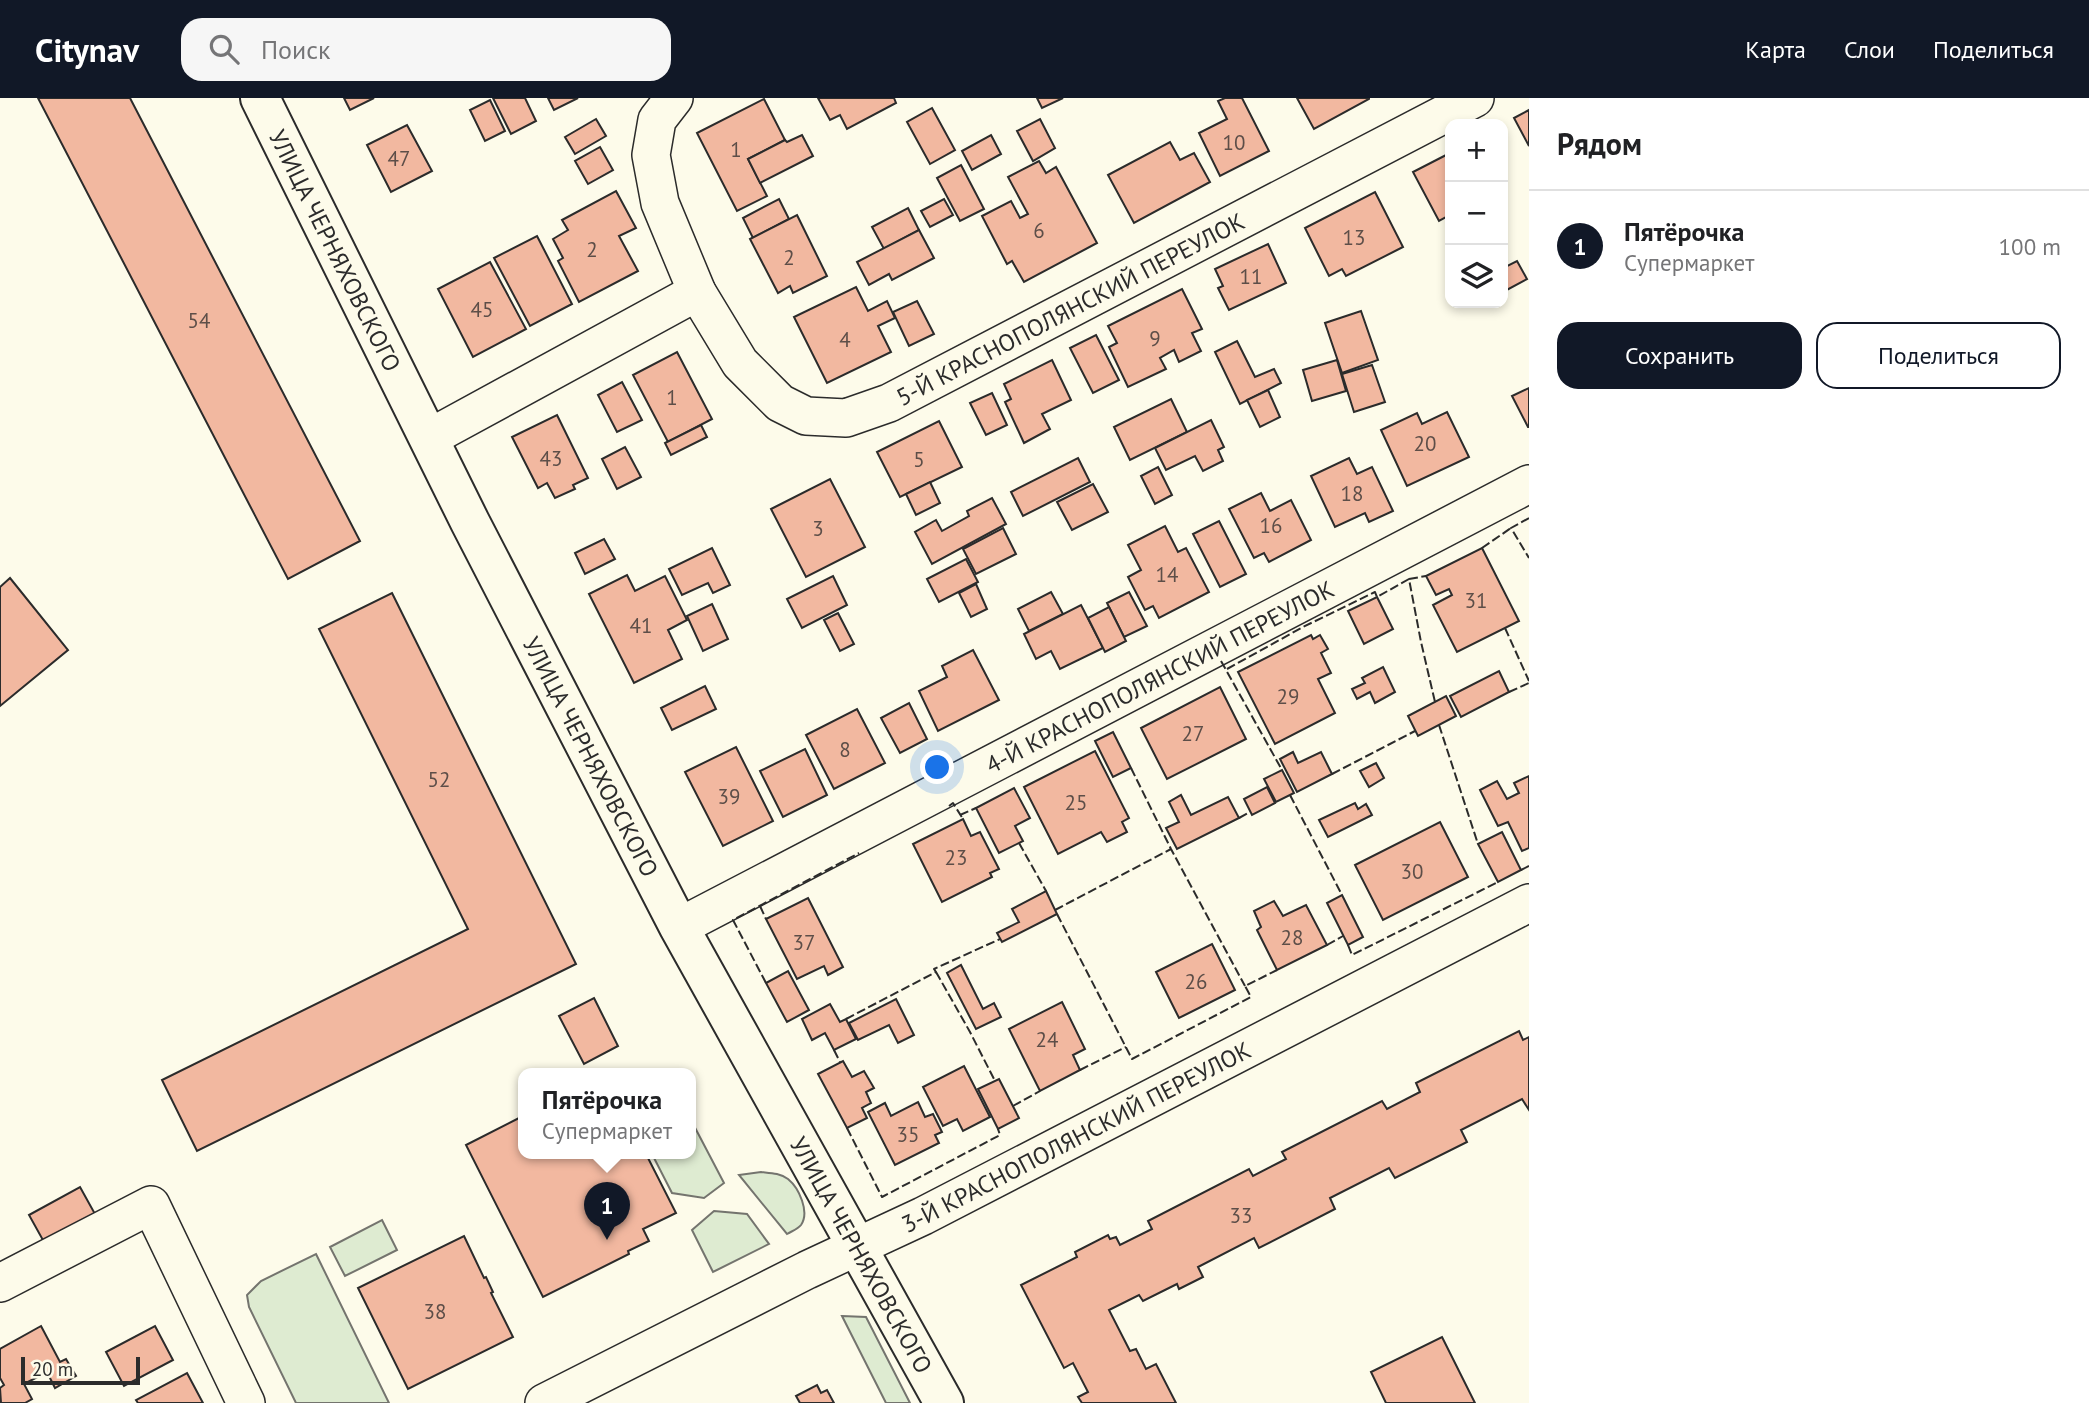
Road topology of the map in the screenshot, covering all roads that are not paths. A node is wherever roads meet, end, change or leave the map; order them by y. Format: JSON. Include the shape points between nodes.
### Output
{"nodes":[{"id":1,"x":260,"y":98,"type":"edge"},
{"id":2,"x":674,"y":98,"type":"edge"},
{"id":3,"x":1475,"y":98,"type":"edge"},
{"id":4,"x":697,"y":292,"type":"junction"},
{"id":5,"x":429,"y":438,"type":"junction"},
{"id":6,"x":1529,"y":484,"type":"edge"},
{"id":7,"x":1529,"y":903,"type":"edge"},
{"id":8,"x":679,"y":926,"type":"junction"},
{"id":9,"x":858,"y":1246,"type":"junction"},
{"id":10,"x":0,"y":1283,"type":"edge"},
{"id":11,"x":247,"y":1403,"type":"edge"},
{"id":12,"x":544,"y":1403,"type":"edge"},
{"id":13,"x":944,"y":1403,"type":"edge"}],
"edges":[{"from":1,"to":5,"type":"main road","name":"УЛИЦА ЧЕРНЯХОВСКОГО"},
{"from":2,"to":4,"type":"street","name":"5-Й КРАСНОПОЛЯНСКИЙ ПЕРЕУЛОК","via":[[657,120],[651,155],[660,203]]},
{"from":3,"to":4,"type":"street","name":"5-Й КРАСНОПОЛЯНСКИЙ ПЕРЕУЛОК","via":[[889,403],[846,418],[806,416],[780,404],[740,363]]},
{"from":4,"to":5,"type":"street"},
{"from":5,"to":8,"type":"main road","name":"УЛИЦА ЧЕРНЯХОВСКОГО"},
{"from":6,"to":8,"type":"street","name":"4-Й КРАСНОПОЛЯНСКИЙ ПЕРЕУЛОК"},
{"from":7,"to":9,"type":"street","name":"3-Й КРАСНОПОЛЯНСКИЙ ПЕРЕУЛОК"},
{"from":8,"to":9,"type":"main road","name":"УЛИЦА ЧЕРНЯХОВСКОГО"},
{"from":9,"to":12,"type":"street","name":"3-Й КРАСНОПОЛЯНСКИЙ ПЕРЕУЛОК"},
{"from":9,"to":13,"type":"main road","name":"УЛИЦА ЧЕРНЯХОВСКОГО"},
{"from":10,"to":11,"type":"street","via":[[151,1205]]}]}
